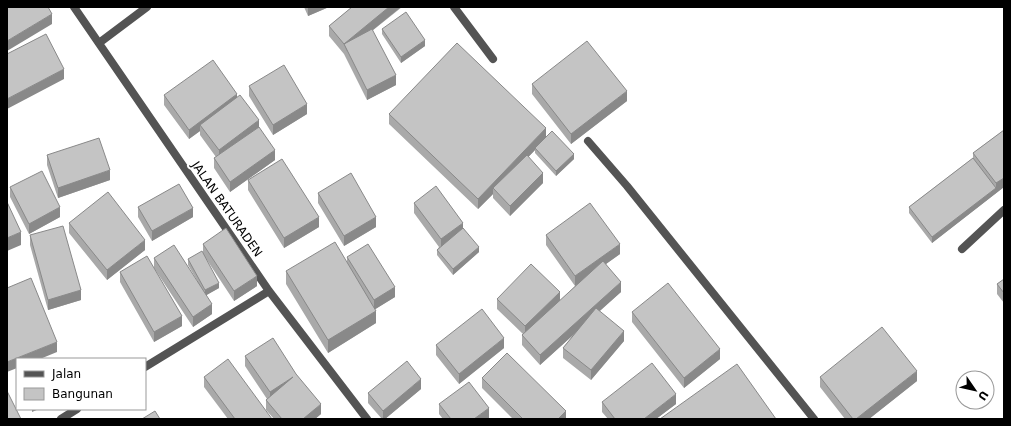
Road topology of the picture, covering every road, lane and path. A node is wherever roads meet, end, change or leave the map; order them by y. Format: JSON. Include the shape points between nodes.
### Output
{"nodes":[{"id":1,"x":74,"y":7,"type":"edge"},
{"id":2,"x":147,"y":7,"type":"edge"},
{"id":3,"x":454,"y":7,"type":"edge"},
{"id":4,"x":99,"y":43,"type":"junction"},
{"id":5,"x":493,"y":59,"type":"dead end"},
{"id":6,"x":588,"y":141,"type":"dead end"},
{"id":7,"x":1004,"y":210,"type":"edge"},
{"id":8,"x":962,"y":249,"type":"dead end"},
{"id":9,"x":269,"y":291,"type":"junction"},
{"id":10,"x":146,"y":366,"type":"edge"},
{"id":11,"x":75,"y":410,"type":"edge"},
{"id":12,"x":61,"y":419,"type":"edge"},
{"id":13,"x":366,"y":419,"type":"edge"},
{"id":14,"x":814,"y":419,"type":"edge"}],
"edges":[{"from":1,"to":4,"type":"street","name":"JALAN BATURADEN"},
{"from":2,"to":4,"type":"street"},
{"from":3,"to":5,"type":"street"},
{"from":4,"to":9,"type":"street","name":"JALAN BATURADEN"},
{"from":6,"to":14,"type":"street"},
{"from":7,"to":8,"type":"street"},
{"from":9,"to":10,"type":"street"},
{"from":9,"to":13,"type":"street","name":"JALAN BATURADEN"},
{"from":11,"to":12,"type":"street"}]}
